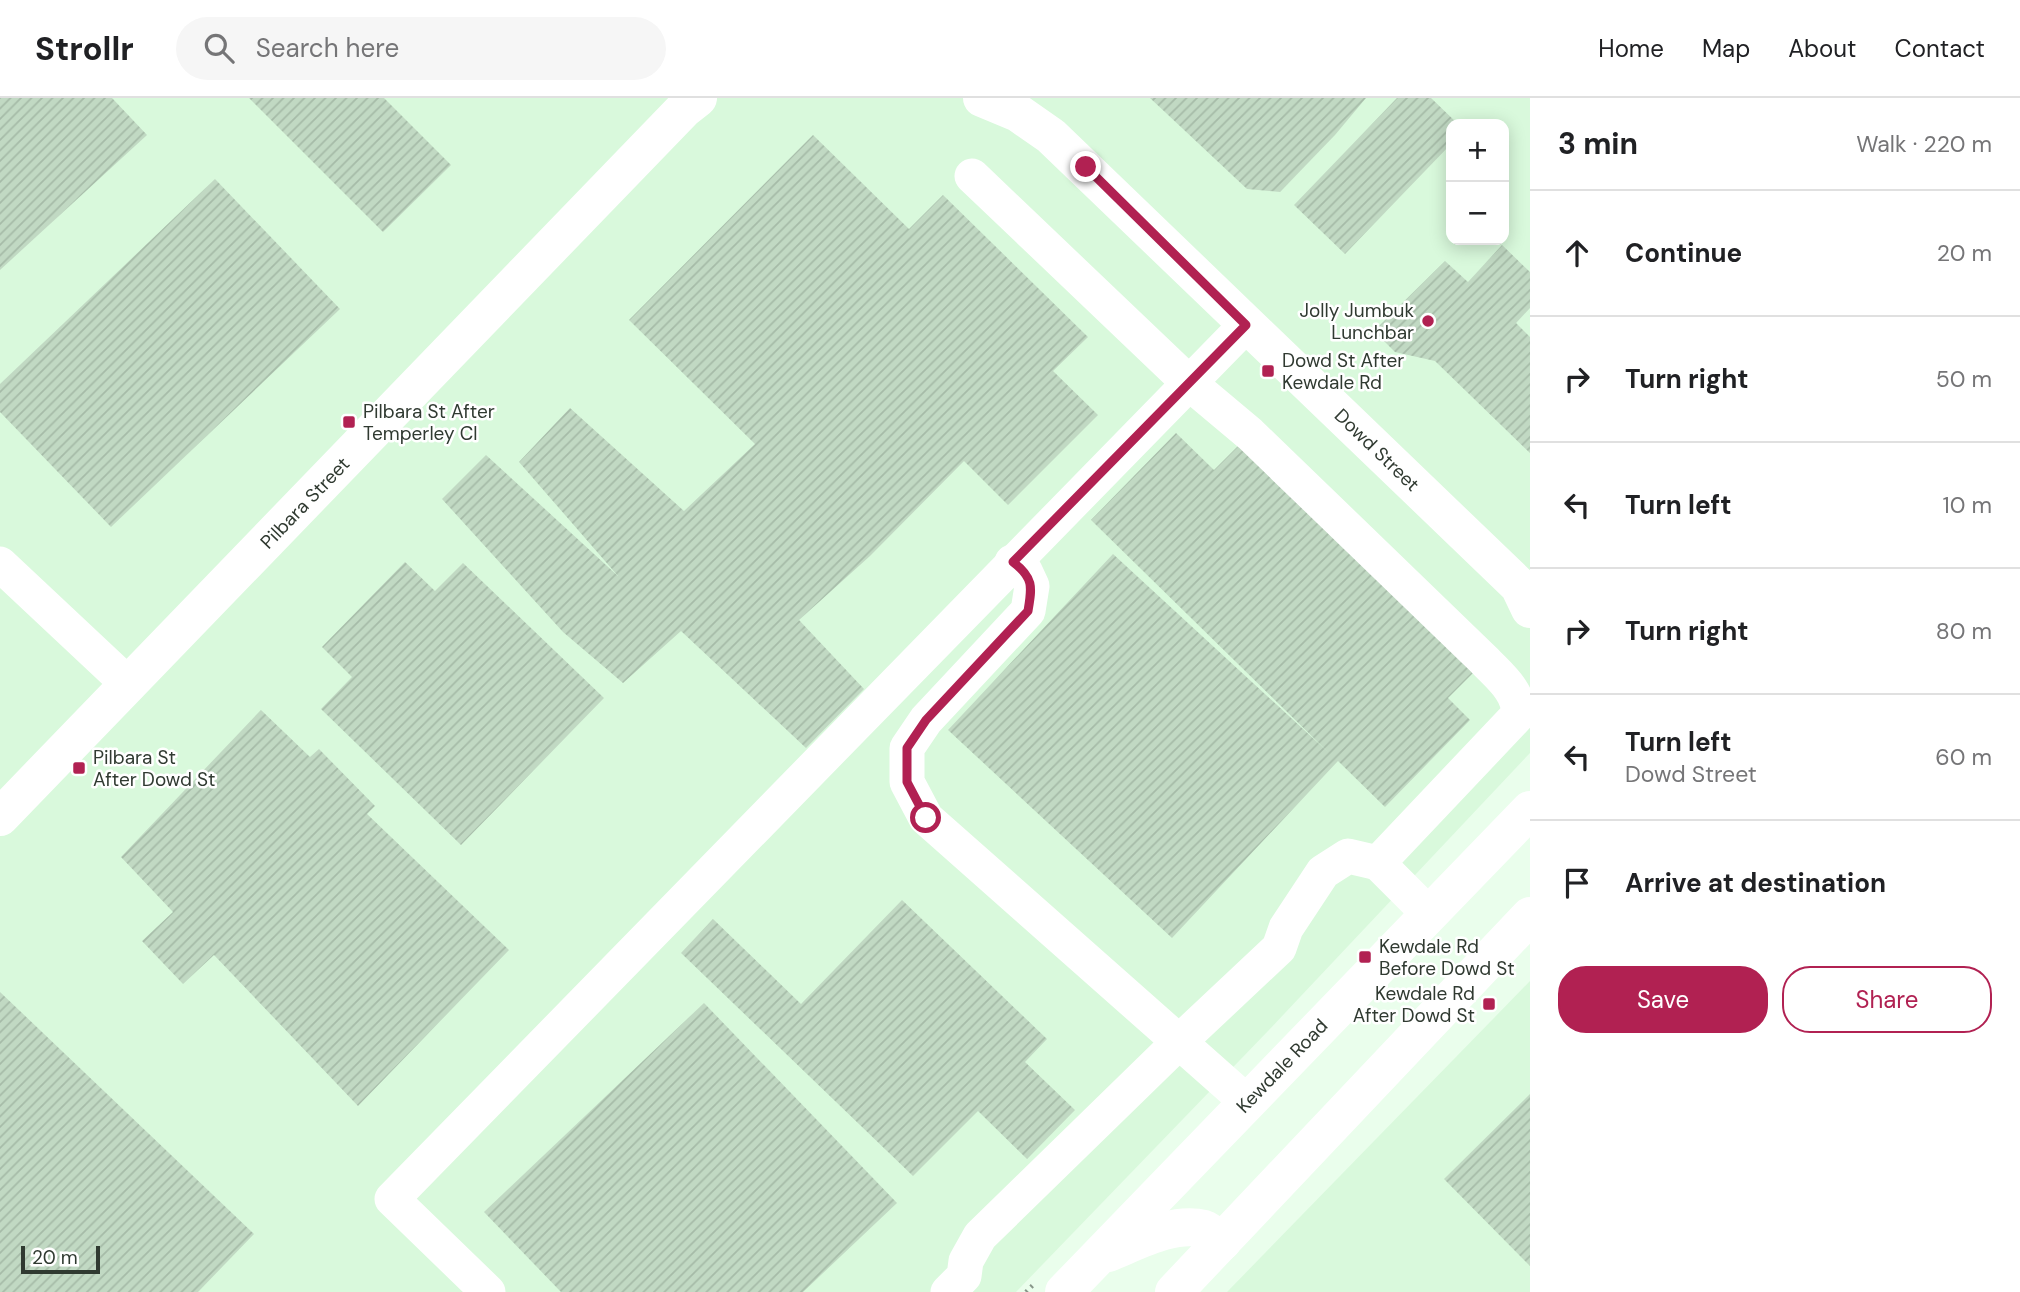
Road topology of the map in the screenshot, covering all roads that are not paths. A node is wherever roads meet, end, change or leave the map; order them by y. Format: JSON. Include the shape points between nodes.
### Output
{"nodes":[{"id":1,"x":698,"y":98,"type":"edge"},
{"id":2,"x":982,"y":98,"type":"edge"},
{"id":3,"x":972,"y":176,"type":"dead end"},
{"id":4,"x":1246,"y":325,"type":"junction"},
{"id":5,"x":1188,"y":382,"type":"junction"},
{"id":6,"x":1013,"y":562,"type":"junction"},
{"id":7,"x":0,"y":564,"type":"edge"},
{"id":8,"x":1526,"y":595,"type":"edge"},
{"id":9,"x":129,"y":685,"type":"junction"},
{"id":10,"x":1530,"y":810,"type":"edge"},
{"id":11,"x":0,"y":817,"type":"edge"},
{"id":12,"x":1378,"y":863,"type":"junction"},
{"id":13,"x":1429,"y":914,"type":"junction"},
{"id":14,"x":1530,"y":916,"type":"edge"},
{"id":15,"x":1179,"y":1042,"type":"junction"},
{"id":16,"x":1247,"y":1102,"type":"junction"},
{"id":17,"x":1222,"y":1242,"type":"junction"},
{"id":18,"x":1097,"y":1258,"type":"junction"},
{"id":19,"x":488,"y":1292,"type":"edge"},
{"id":20,"x":948,"y":1292,"type":"edge"},
{"id":21,"x":1064,"y":1292,"type":"edge"},
{"id":22,"x":1174,"y":1292,"type":"edge"}],
"edges":[{"from":1,"to":9,"type":"main road","name":"Pilbara Street"},
{"from":2,"to":4,"type":"main road","name":"Dowd Street","via":[[1018,113],[1051,136]]},
{"from":3,"to":5,"type":"street"},
{"from":4,"to":5,"type":"street"},
{"from":4,"to":8,"type":"main road","name":"Dowd Street"},
{"from":5,"to":6,"type":"street"},
{"from":5,"to":12,"type":"street","via":[[1250,434],[1514,692],[1519,714]]},
{"from":6,"to":15,"type":"street","via":[[1025,571],[1032,586],[1028,611],[926,720],[907,748],[907,782],[926,818]]},
{"from":6,"to":19,"type":"street","via":[[392,1199]]},
{"from":7,"to":9,"type":"street"},
{"from":9,"to":11,"type":"main road","name":"Pilbara Street"},
{"from":10,"to":13,"type":"main road","name":"Kewdale Road"},
{"from":12,"to":13,"type":"street"},
{"from":12,"to":15,"type":"street","via":[[1348,856],[1323,872],[1286,928],[1279,948]]},
{"from":13,"to":16,"type":"main road","name":"Kewdale Road"},
{"from":14,"to":17,"type":"main road"},
{"from":15,"to":16,"type":"street"},
{"from":15,"to":20,"type":"street","via":[[980,1236],[966,1261],[964,1276]]},
{"from":16,"to":18,"type":"main road","name":"Kewdale Road"},
{"from":17,"to":18,"type":"main road","via":[[1205,1229],[1182,1229]]},
{"from":17,"to":22,"type":"main road"},
{"from":18,"to":21,"type":"main road","name":"Kewdale Road"}]}
